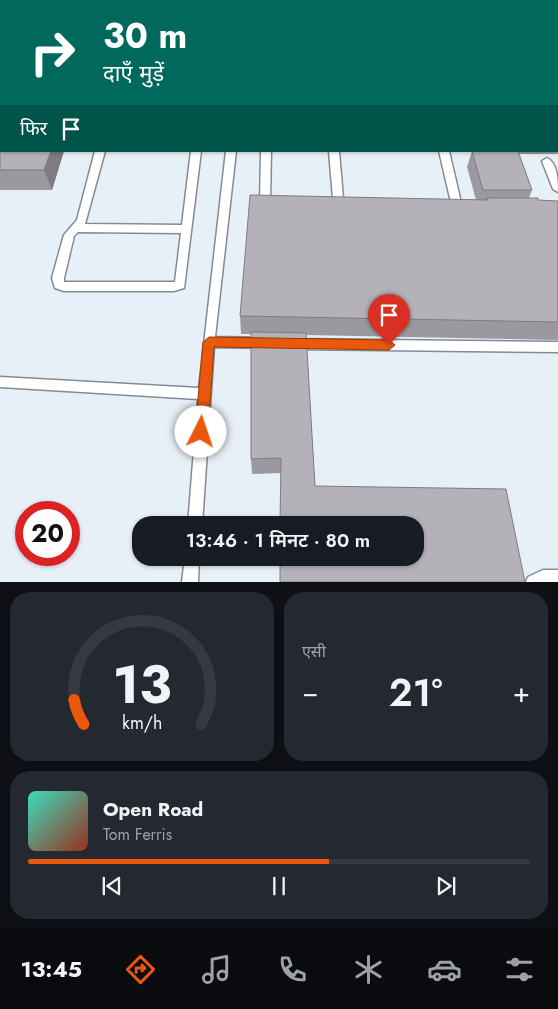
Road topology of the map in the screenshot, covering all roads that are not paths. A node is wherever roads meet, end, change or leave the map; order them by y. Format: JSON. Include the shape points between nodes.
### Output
{"nodes":[{"id":1,"x":100,"y":152,"type":"edge"},
{"id":2,"x":196,"y":152,"type":"edge"},
{"id":3,"x":231,"y":152,"type":"edge"},
{"id":4,"x":266,"y":152,"type":"edge"},
{"id":5,"x":334,"y":152,"type":"edge"},
{"id":6,"x":444,"y":152,"type":"edge"},
{"id":7,"x":548,"y":161,"type":"dead end"},
{"id":8,"x":558,"y":189,"type":"edge"},
{"id":9,"x":282,"y":210,"type":"edge"},
{"id":10,"x":339,"y":210,"type":"edge"},
{"id":11,"x":457,"y":211,"type":"edge"},
{"id":12,"x":78,"y":228,"type":"junction"},
{"id":13,"x":187,"y":229,"type":"junction"},
{"id":14,"x":209,"y":342,"type":"junction"},
{"id":15,"x":558,"y":347,"type":"edge"},
{"id":16,"x":0,"y":382,"type":"edge"},
{"id":17,"x":204,"y":394,"type":"junction"},
{"id":18,"x":196,"y":516,"type":"edge"},
{"id":19,"x":191,"y":566,"type":"edge"},
{"id":20,"x":558,"y":578,"type":"edge"},
{"id":21,"x":190,"y":582,"type":"edge"},
{"id":22,"x":533,"y":582,"type":"edge"}],
"edges":[{"from":1,"to":12,"type":"lane"},
{"from":2,"to":13,"type":"lane"},
{"from":3,"to":14,"type":"lane"},
{"from":4,"to":9,"type":"lane","via":[[265,204],[267,208]]},
{"from":5,"to":10,"type":"lane"},
{"from":6,"to":11,"type":"lane"},
{"from":7,"to":8,"type":"lane"},
{"from":12,"to":13,"type":"lane"},
{"from":12,"to":13,"type":"lane","via":[[70,236],[58,278],[64,287],[178,286],[182,281]]},
{"from":14,"to":15,"type":"lane"},
{"from":14,"to":17,"type":"lane"},
{"from":16,"to":17,"type":"lane"},
{"from":17,"to":18,"type":"lane"},
{"from":19,"to":21,"type":"lane"},
{"from":20,"to":22,"type":"lane"}]}
